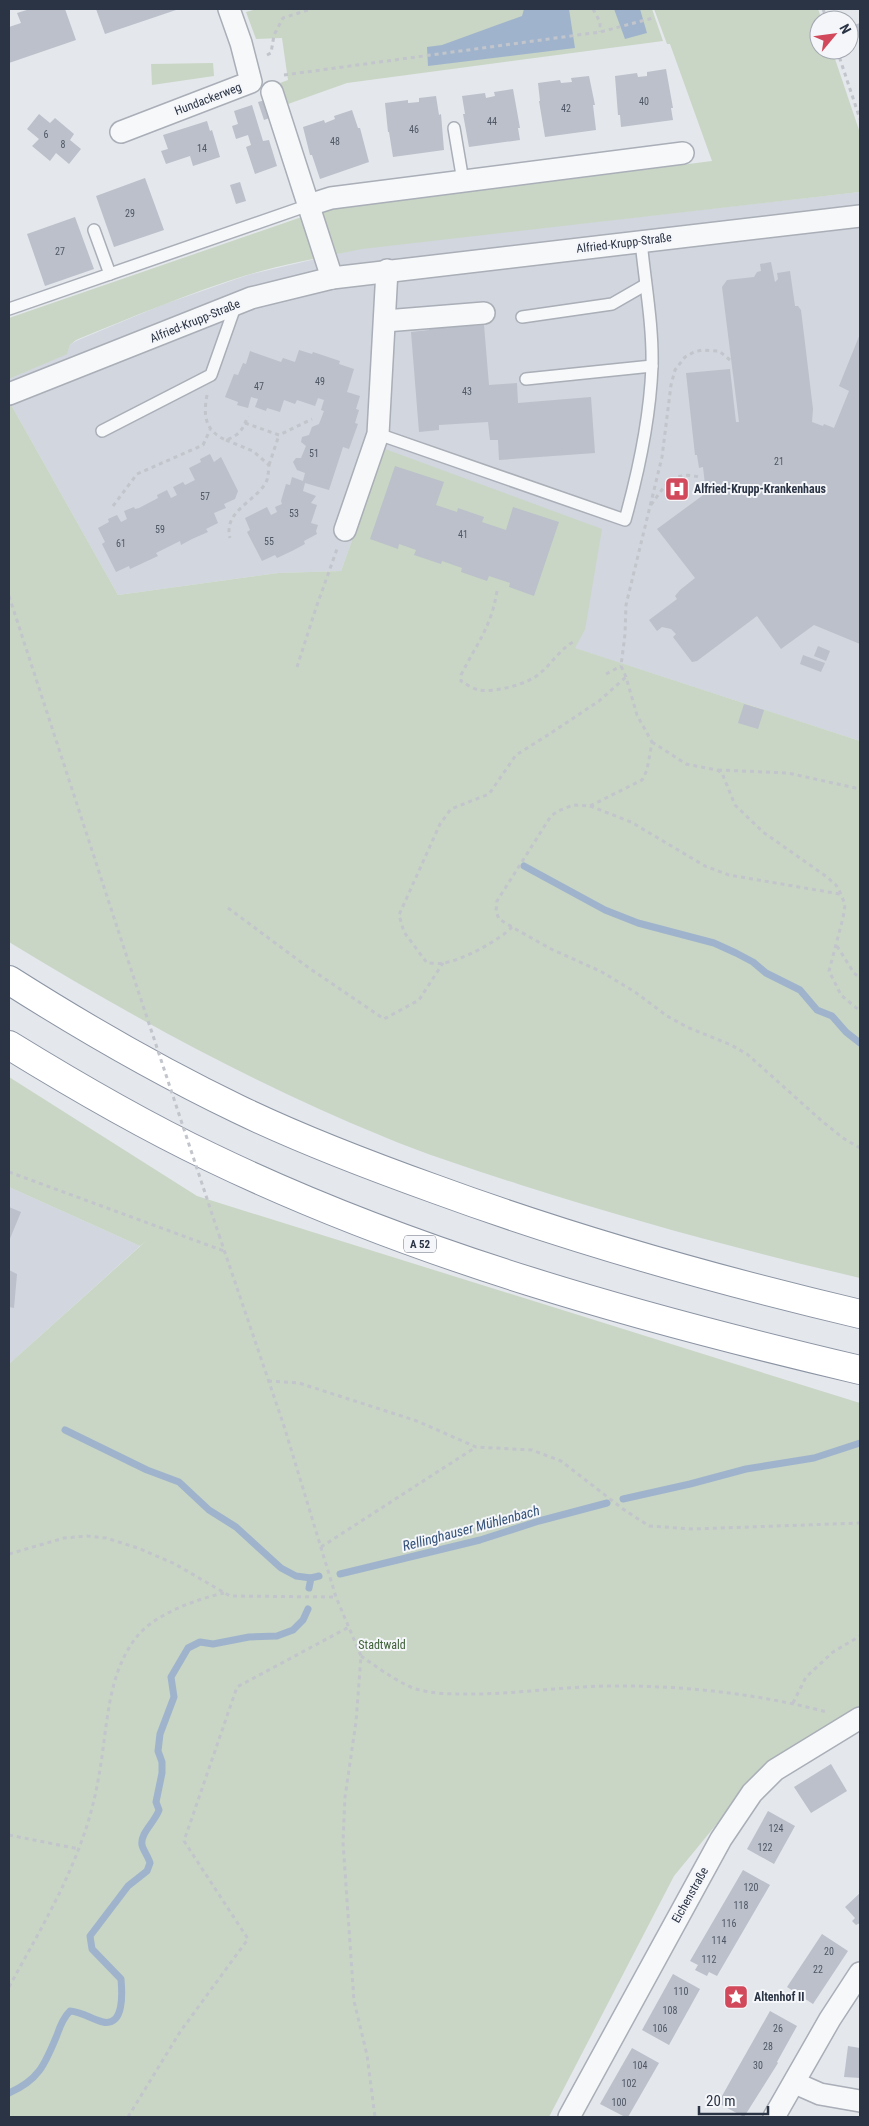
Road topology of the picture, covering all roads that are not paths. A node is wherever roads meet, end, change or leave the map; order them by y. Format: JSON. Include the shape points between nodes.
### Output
{"nodes":[{"id":1,"x":229,"y":9,"type":"edge"},
{"id":2,"x":275,"y":84,"type":"road end"},
{"id":3,"x":454,"y":128,"type":"dead end"},
{"id":4,"x":121,"y":132,"type":"dead end"},
{"id":5,"x":683,"y":154,"type":"dead end"},
{"id":6,"x":463,"y":181,"type":"junction"},
{"id":7,"x":309,"y":206,"type":"junction"},
{"id":8,"x":860,"y":216,"type":"edge"},
{"id":9,"x":94,"y":230,"type":"dead end"},
{"id":10,"x":641,"y":241,"type":"junction"},
{"id":11,"x":387,"y":270,"type":"junction"},
{"id":12,"x":110,"y":274,"type":"junction"},
{"id":13,"x":332,"y":278,"type":"junction"},
{"id":14,"x":645,"y":285,"type":"junction"},
{"id":15,"x":236,"y":304,"type":"junction"},
{"id":16,"x":9,"y":309,"type":"edge"},
{"id":17,"x":484,"y":313,"type":"dead end"},
{"id":18,"x":522,"y":318,"type":"dead end"},
{"id":19,"x":385,"y":320,"type":"junction"},
{"id":20,"x":652,"y":366,"type":"junction"},
{"id":21,"x":526,"y":379,"type":"dead end"},
{"id":22,"x":9,"y":394,"type":"edge"},
{"id":23,"x":102,"y":430,"type":"dead end"},
{"id":24,"x":378,"y":434,"type":"junction"},
{"id":25,"x":345,"y":530,"type":"road end"},
{"id":26,"x":9,"y":980,"type":"edge"},
{"id":27,"x":9,"y":1045,"type":"edge"},
{"id":28,"x":860,"y":1314,"type":"edge"},
{"id":29,"x":860,"y":1370,"type":"edge"},
{"id":30,"x":853,"y":1723,"type":"edge"},
{"id":31,"x":860,"y":1973,"type":"edge"},
{"id":32,"x":795,"y":2083,"type":"junction"},
{"id":33,"x":860,"y":2101,"type":"edge"},
{"id":34,"x":569,"y":2117,"type":"edge"},
{"id":35,"x":774,"y":2117,"type":"edge"}],
"edges":[{"from":1,"to":4,"type":"street","name":"Hundackerweg","via":[[251,82]]},
{"from":2,"to":7,"type":"street"},
{"from":3,"to":6,"type":"lane"},
{"from":5,"to":6,"type":"street"},
{"from":6,"to":7,"type":"street","via":[[331,198]]},
{"from":7,"to":12,"type":"lane"},
{"from":7,"to":13,"type":"street"},
{"from":8,"to":10,"type":"street","name":"Alfried-Krupp-Straße"},
{"from":9,"to":12,"type":"lane"},
{"from":10,"to":11,"type":"street","name":"Alfried-Krupp-Straße"},
{"from":10,"to":14,"type":"lane"},
{"from":11,"to":13,"type":"street","name":"Alfried-Krupp-Straße"},
{"from":11,"to":19,"type":"street"},
{"from":12,"to":16,"type":"lane"},
{"from":13,"to":15,"type":"street","name":"Alfried-Krupp-Straße"},
{"from":14,"to":18,"type":"lane","via":[[612,304]]},
{"from":14,"to":20,"type":"lane"},
{"from":15,"to":22,"type":"street","name":"Alfried-Krupp-Straße"},
{"from":15,"to":23,"type":"lane","via":[[211,375]]},
{"from":17,"to":19,"type":"street"},
{"from":19,"to":24,"type":"street"},
{"from":20,"to":21,"type":"lane"},
{"from":20,"to":24,"type":"lane","via":[[643,446],[625,520]]},
{"from":24,"to":25,"type":"street"},
{"from":26,"to":28,"type":"highway","via":[[108,1040],[223,1101],[376,1168],[602,1246]]},
{"from":27,"to":29,"type":"highway","number":"A 52","via":[[92,1095],[210,1157],[384,1231],[505,1273],[695,1330]]},
{"from":30,"to":34,"type":"street","name":"Eichenstraße","via":[[774,1770],[748,1800],[721,1839]]},
{"from":31,"to":32,"type":"street"},
{"from":32,"to":33,"type":"street","via":[[820,2094]]},
{"from":32,"to":35,"type":"street"}]}
